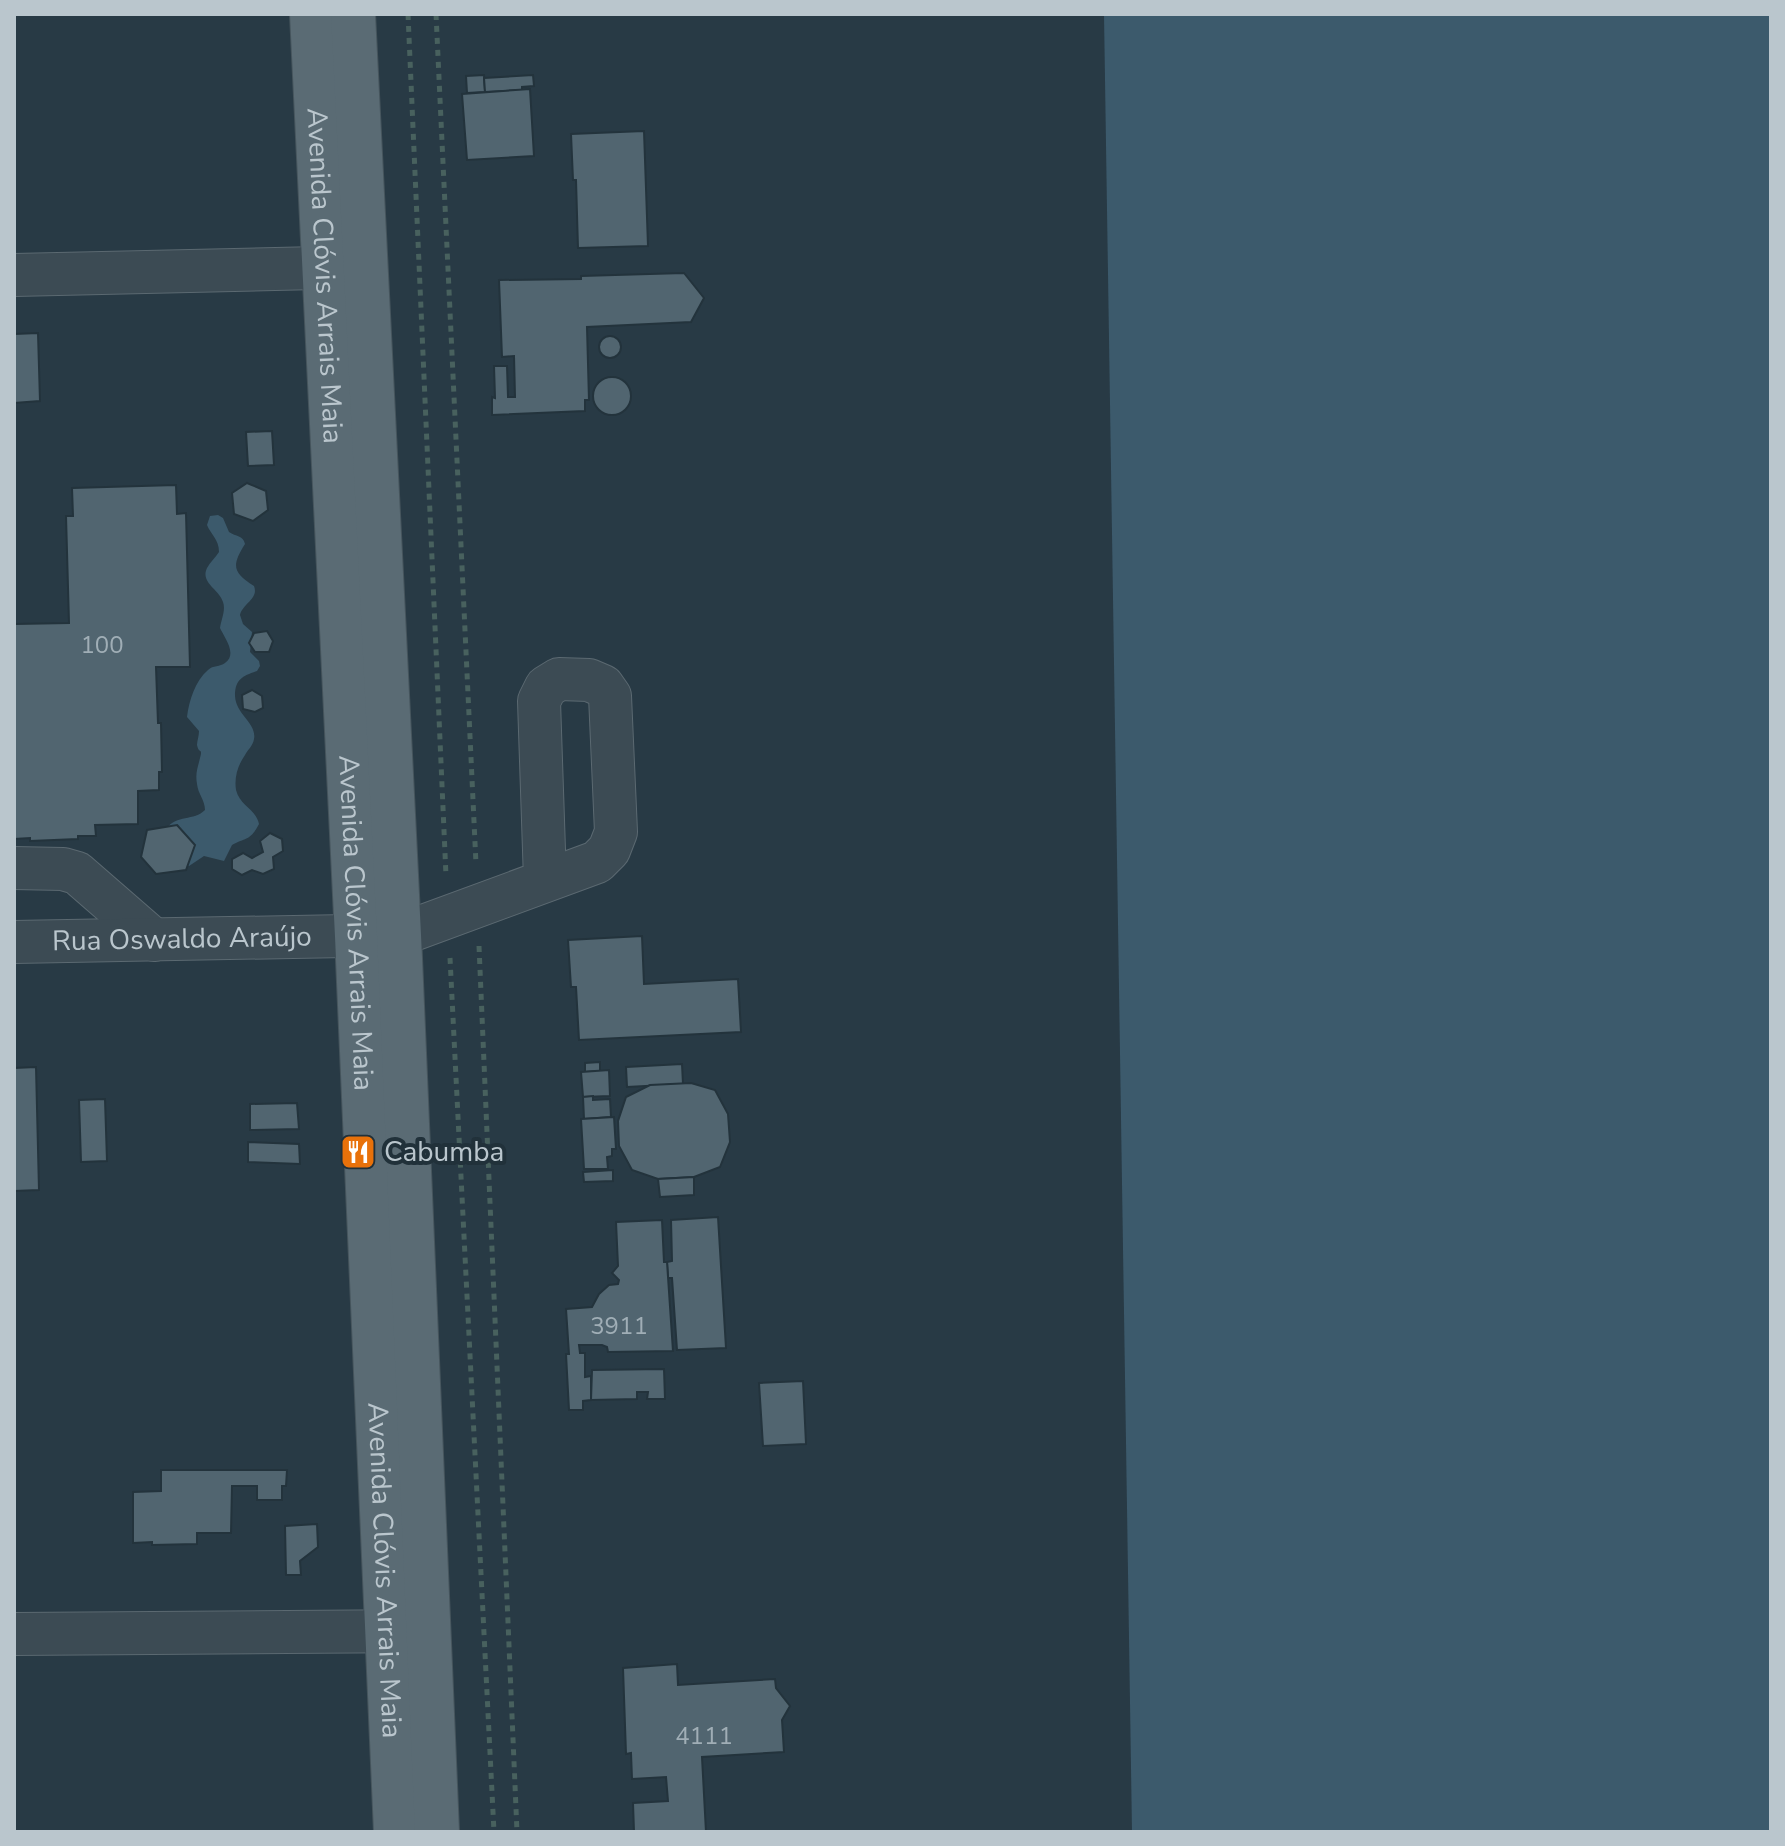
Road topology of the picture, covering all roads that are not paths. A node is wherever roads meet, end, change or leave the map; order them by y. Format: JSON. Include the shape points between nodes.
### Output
{"nodes":[{"id":1,"x":312,"y":14,"type":"edge"},
{"id":2,"x":353,"y":14,"type":"edge"},
{"id":3,"x":344,"y":267,"type":"junction"},
{"id":4,"x":14,"y":275,"type":"edge"},
{"id":5,"x":14,"y":868,"type":"edge"},
{"id":6,"x":545,"y":880,"type":"dead end"},
{"id":7,"x":378,"y":935,"type":"junction"},
{"id":8,"x":154,"y":940,"type":"junction"},
{"id":9,"x":14,"y":942,"type":"edge"},
{"id":10,"x":408,"y":1632,"type":"junction"},
{"id":11,"x":14,"y":1634,"type":"edge"},
{"id":12,"x":396,"y":1832,"type":"edge"},
{"id":13,"x":437,"y":1832,"type":"edge"}],
"edges":[{"from":1,"to":3,"type":"main road","name":"Avenida Clóvis Arrais Maia"},
{"from":2,"to":3,"type":"main road","name":"Avenida Clóvis Arrais Maia"},
{"from":3,"to":4,"type":"street"},
{"from":3,"to":7,"type":"main road","name":"Avenida Clóvis Arrais Maia"},
{"from":5,"to":8,"type":"street","via":[[77,873]]},
{"from":6,"to":7,"type":"street","name":"Rua Oswaldo Araújo"},
{"from":7,"to":8,"type":"street","name":"Rua Oswaldo Araújo"},
{"from":7,"to":10,"type":"main road","name":"Avenida Clóvis Arrais Maia"},
{"from":8,"to":9,"type":"street","name":"Rua Oswaldo Araújo"},
{"from":10,"to":11,"type":"street"},
{"from":10,"to":12,"type":"main road","name":"Avenida Clóvis Arrais Maia"},
{"from":10,"to":13,"type":"main road","name":"Avenida Clóvis Arrais Maia"}]}
